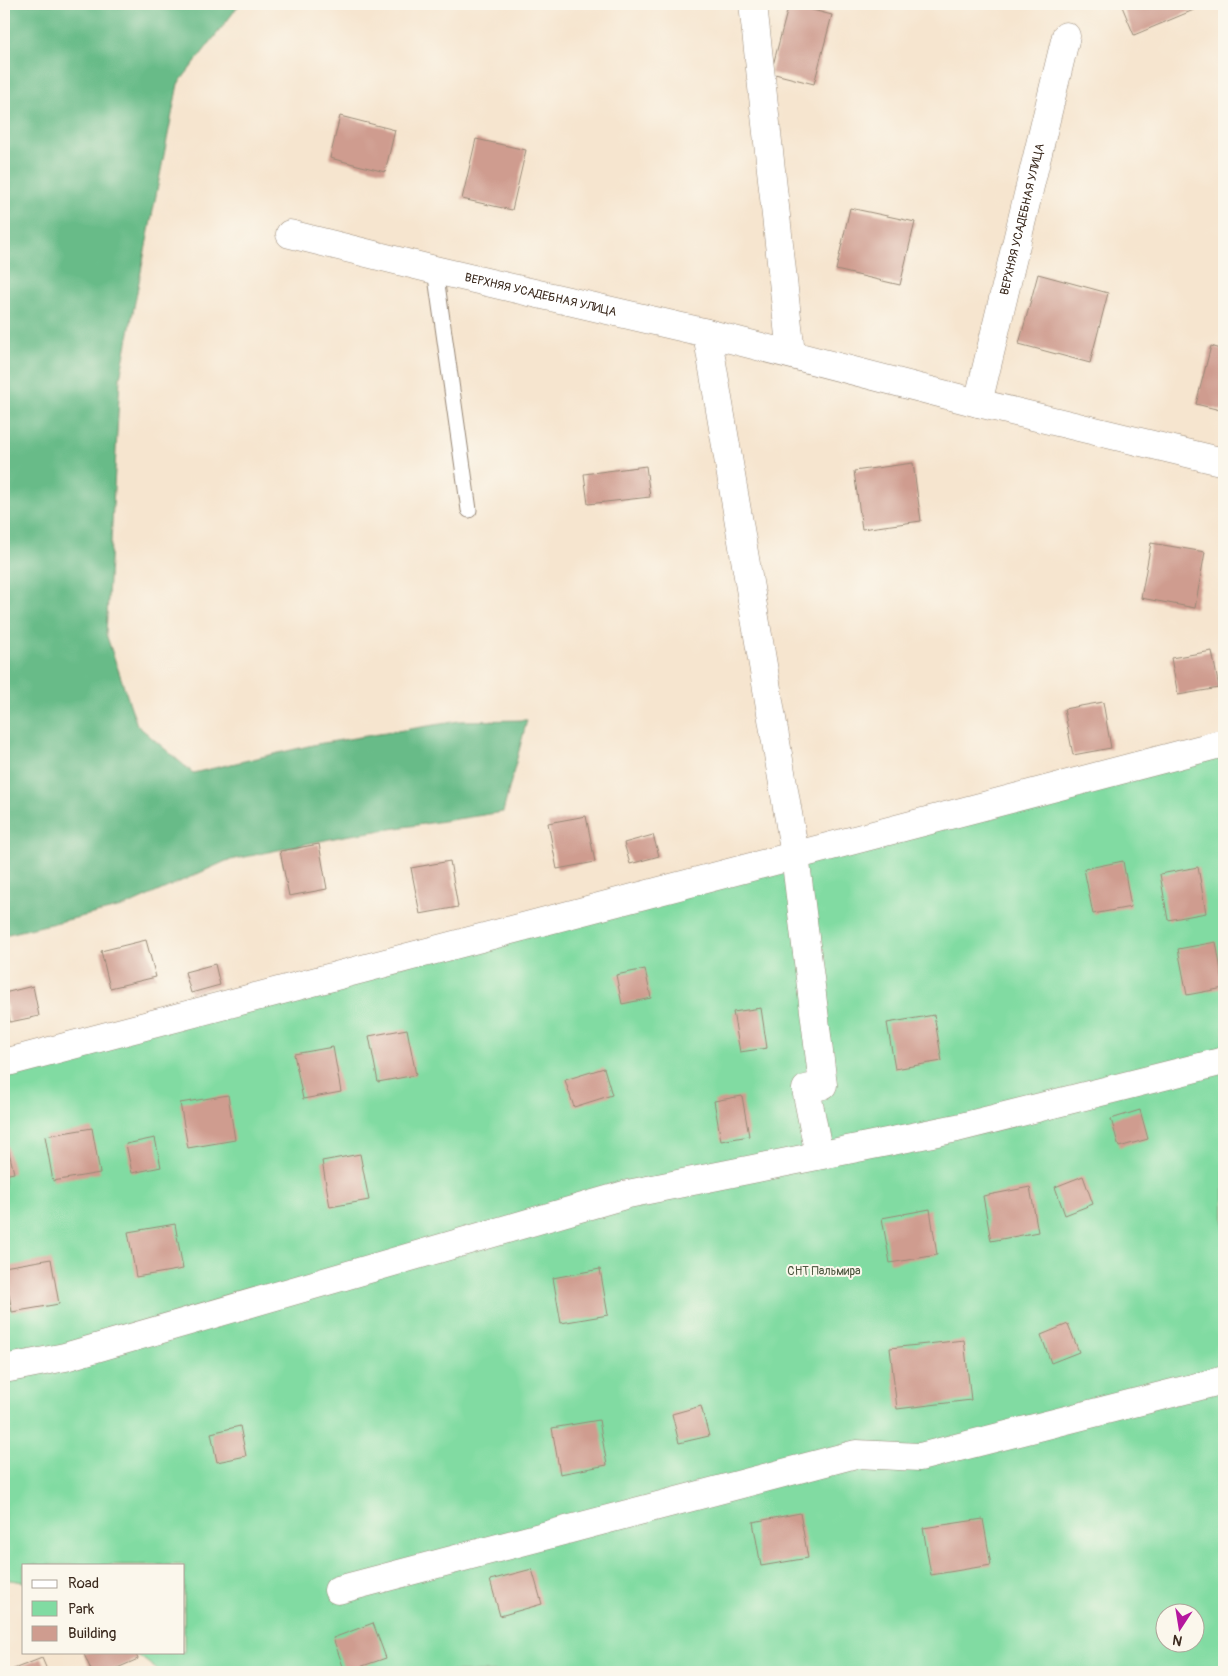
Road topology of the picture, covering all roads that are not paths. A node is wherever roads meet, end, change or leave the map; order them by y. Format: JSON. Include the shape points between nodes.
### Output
{"nodes":[{"id":1,"x":752,"y":4,"type":"edge"},
{"id":2,"x":1066,"y":36,"type":"dead end"},
{"id":3,"x":290,"y":234,"type":"dead end"},
{"id":4,"x":435,"y":270,"type":"junction"},
{"id":5,"x":707,"y":333,"type":"junction"},
{"id":6,"x":792,"y":354,"type":"junction"},
{"id":7,"x":978,"y":403,"type":"junction"},
{"id":8,"x":1224,"y":462,"type":"edge"},
{"id":9,"x":469,"y":510,"type":"dead end"},
{"id":10,"x":1224,"y":742,"type":"edge"},
{"id":11,"x":795,"y":855,"type":"junction"},
{"id":12,"x":1224,"y":1061,"type":"edge"},
{"id":13,"x":4,"y":1063,"type":"edge"},
{"id":14,"x":818,"y":1155,"type":"junction"},
{"id":15,"x":4,"y":1369,"type":"edge"},
{"id":16,"x":1224,"y":1380,"type":"edge"},
{"id":17,"x":338,"y":1590,"type":"dead end"}],
"edges":[{"from":1,"to":6,"type":"street"},
{"from":2,"to":7,"type":"street","name":"ВЕРХНЯЯ УСАДЕБНАЯ УЛИЦА"},
{"from":3,"to":4,"type":"street","name":"ВЕРХНЯЯ УСАДЕБНАЯ УЛИЦА"},
{"from":4,"to":5,"type":"street","name":"ВЕРХНЯЯ УСАДЕБНАЯ УЛИЦА"},
{"from":4,"to":9,"type":"lane"},
{"from":5,"to":6,"type":"street","name":"ВЕРХНЯЯ УСАДЕБНАЯ УЛИЦА"},
{"from":5,"to":11,"type":"street"},
{"from":6,"to":7,"type":"street","name":"ВЕРХНЯЯ УСАДЕБНАЯ УЛИЦА"},
{"from":7,"to":8,"type":"street","name":"ВЕРХНЯЯ УСАДЕБНАЯ УЛИЦА"},
{"from":10,"to":11,"type":"street"},
{"from":11,"to":13,"type":"street"},
{"from":11,"to":14,"type":"street","via":[[823,1085],[806,1089]]},
{"from":12,"to":14,"type":"street","via":[[957,1128]]},
{"from":14,"to":15,"type":"street","via":[[628,1194],[65,1357]]},
{"from":16,"to":17,"type":"street","via":[[920,1457],[856,1454]]}]}
